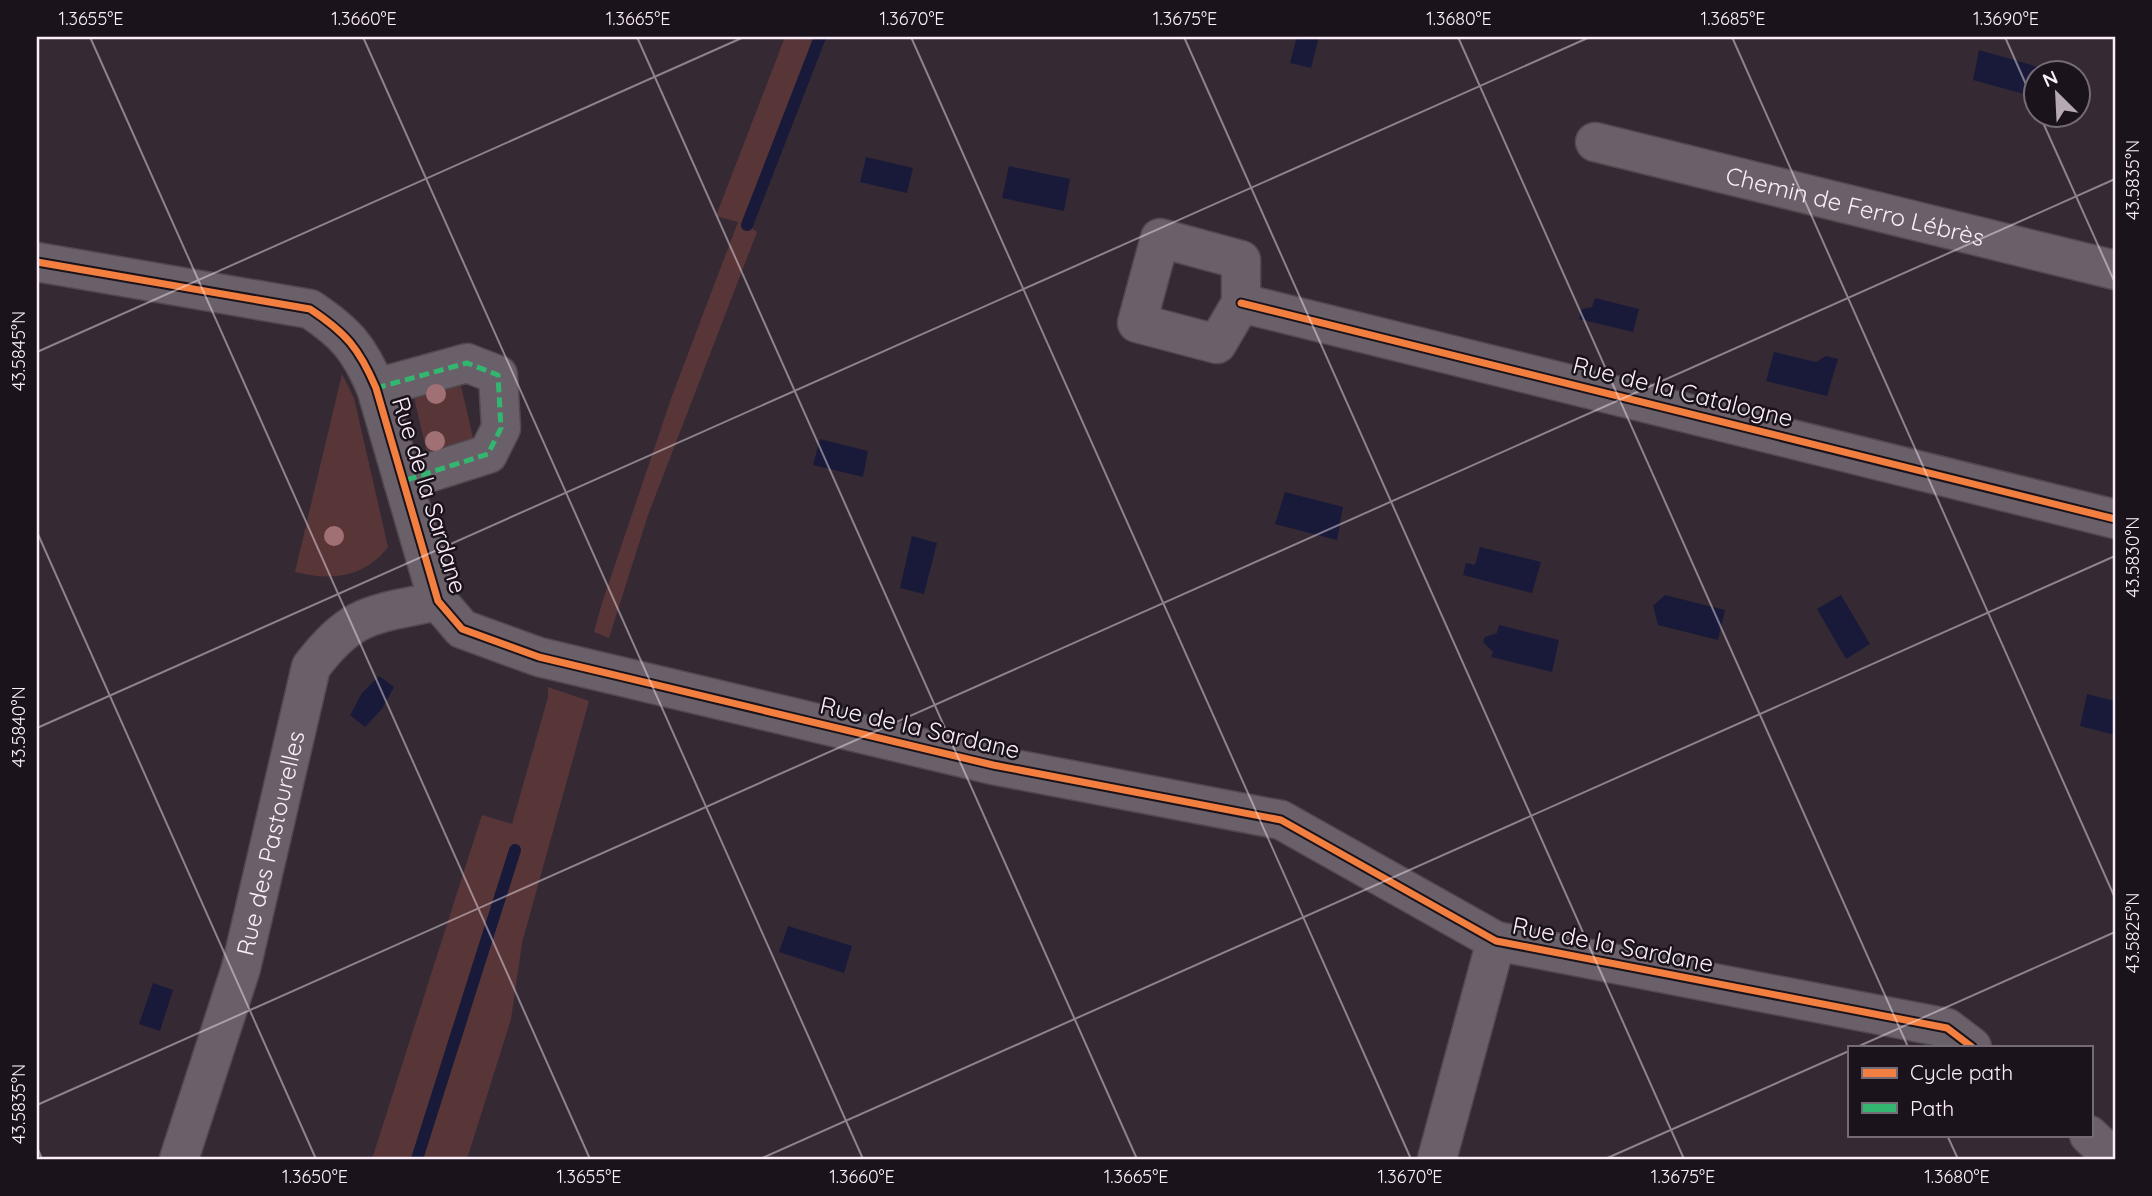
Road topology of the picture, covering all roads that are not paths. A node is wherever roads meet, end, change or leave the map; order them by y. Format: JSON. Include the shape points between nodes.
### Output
{"nodes":[{"id":1,"x":1595,"y":142,"type":"dead end"},
{"id":2,"x":37,"y":262,"type":"edge"},
{"id":3,"x":2115,"y":270,"type":"edge"},
{"id":4,"x":1241,"y":303,"type":"dead end"},
{"id":5,"x":376,"y":388,"type":"junction"},
{"id":6,"x":403,"y":481,"type":"junction"},
{"id":7,"x":2115,"y":519,"type":"edge"},
{"id":8,"x":438,"y":601,"type":"junction"},
{"id":9,"x":1496,"y":941,"type":"junction"},
{"id":10,"x":1971,"y":1046,"type":"edge"},
{"id":11,"x":2090,"y":1136,"type":"edge"},
{"id":12,"x":179,"y":1159,"type":"edge"},
{"id":13,"x":1437,"y":1159,"type":"edge"},
{"id":14,"x":2114,"y":1159,"type":"edge"}],
"edges":[{"from":1,"to":3,"type":"street","name":"Chemin de Ferro Lébrès"},
{"from":2,"to":5,"type":"street","name":"Rue de la Sardane","via":[[310,309],[341,329],[362,355]]},
{"from":4,"to":7,"type":"street","name":"Rue de la Catalogne"},
{"from":5,"to":6,"type":"street","name":"Rue de la Sardane"},
{"from":5,"to":6,"type":"street","via":[[467,363],[498,374],[501,428],[488,454]]},
{"from":6,"to":8,"type":"street","name":"Rue de la Sardane"},
{"from":8,"to":9,"type":"street","name":"Rue de la Sardane","via":[[462,629],[539,657],[993,765],[1281,820]]},
{"from":8,"to":12,"type":"street","name":"Rue des Pastourelles","via":[[362,617],[332,639],[311,667],[242,968]]},
{"from":9,"to":10,"type":"street","name":"Rue de la Sardane","via":[[1947,1028]]},
{"from":9,"to":13,"type":"street"},
{"from":11,"to":14,"type":"street"}]}
